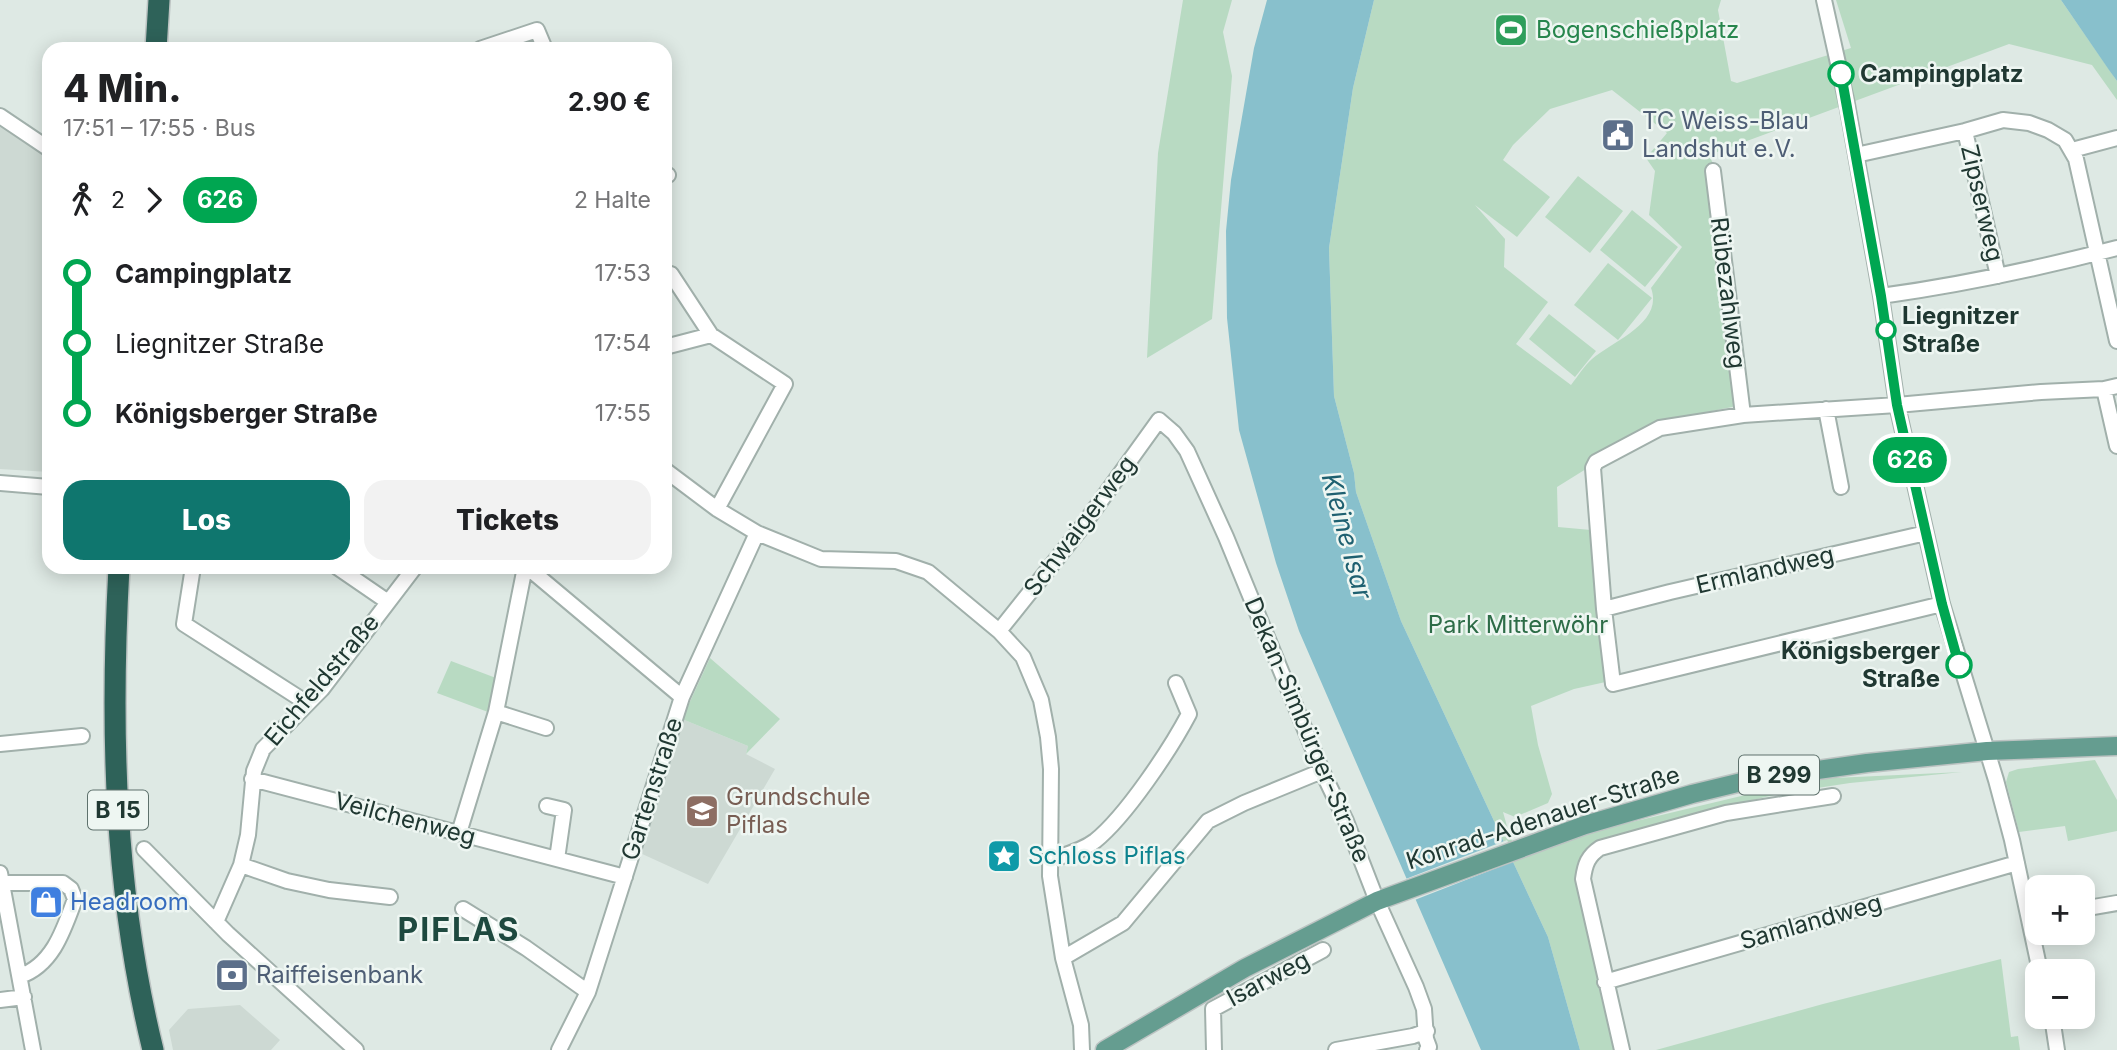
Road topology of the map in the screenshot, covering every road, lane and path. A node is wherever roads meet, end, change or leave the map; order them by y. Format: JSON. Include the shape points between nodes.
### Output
{"nodes":[{"id":1,"x":146,"y":0,"type":"edge"},
{"id":2,"x":159,"y":0,"type":"edge"},
{"id":3,"x":1825,"y":0,"type":"edge"},
{"id":4,"x":143,"y":42,"type":"edge"},
{"id":5,"x":156,"y":42,"type":"edge"},
{"id":6,"x":501,"y":42,"type":"edge"},
{"id":7,"x":542,"y":42,"type":"edge"},
{"id":8,"x":0,"y":116,"type":"edge"},
{"id":9,"x":1965,"y":131,"type":"junction"},
{"id":10,"x":2117,"y":138,"type":"edge"},
{"id":11,"x":42,"y":144,"type":"edge"},
{"id":12,"x":2073,"y":150,"type":"junction"},
{"id":13,"x":1856,"y":155,"type":"junction"},
{"id":14,"x":1713,"y":171,"type":"dead end"},
{"id":15,"x":2117,"y":248,"type":"edge"},
{"id":16,"x":2098,"y":253,"type":"junction"},
{"id":17,"x":672,"y":275,"type":"edge"},
{"id":18,"x":1998,"y":276,"type":"junction"},
{"id":19,"x":1881,"y":296,"type":"junction"},
{"id":20,"x":712,"y":335,"type":"junction"},
{"id":21,"x":2117,"y":341,"type":"edge"},
{"id":22,"x":672,"y":345,"type":"edge"},
{"id":23,"x":2111,"y":388,"type":"edge"},
{"id":24,"x":1897,"y":405,"type":"junction"},
{"id":25,"x":1825,"y":410,"type":"junction"},
{"id":26,"x":1743,"y":415,"type":"junction"},
{"id":27,"x":1159,"y":420,"type":"joint"},
{"id":28,"x":2117,"y":446,"type":"edge"},
{"id":29,"x":672,"y":475,"type":"edge"},
{"id":30,"x":0,"y":483,"type":"edge"},
{"id":31,"x":42,"y":486,"type":"edge"},
{"id":32,"x":1841,"y":488,"type":"dead end"},
{"id":33,"x":717,"y":509,"type":"junction"},
{"id":34,"x":757,"y":533,"type":"junction"},
{"id":35,"x":1926,"y":533,"type":"junction"},
{"id":36,"x":106,"y":574,"type":"edge"},
{"id":37,"x":119,"y":574,"type":"edge"},
{"id":38,"x":192,"y":574,"type":"edge"},
{"id":39,"x":347,"y":574,"type":"edge"},
{"id":40,"x":410,"y":574,"type":"edge"},
{"id":41,"x":525,"y":574,"type":"edge"},
{"id":42,"x":534,"y":574,"type":"edge"},
{"id":43,"x":388,"y":602,"type":"junction"},
{"id":44,"x":1942,"y":604,"type":"junction"},
{"id":45,"x":1604,"y":609,"type":"junction"},
{"id":46,"x":999,"y":631,"type":"junction"},
{"id":47,"x":1176,"y":683,"type":"dead end"},
{"id":48,"x":682,"y":697,"type":"junction"},
{"id":49,"x":307,"y":703,"type":"junction"},
{"id":50,"x":496,"y":712,"type":"junction"},
{"id":51,"x":546,"y":728,"type":"dead end"},
{"id":52,"x":82,"y":736,"type":"dead end"},
{"id":53,"x":0,"y":744,"type":"edge"},
{"id":54,"x":2117,"y":746,"type":"edge"},
{"id":55,"x":1987,"y":751,"type":"junction"},
{"id":56,"x":1322,"y":771,"type":"junction"},
{"id":57,"x":252,"y":779,"type":"junction"},
{"id":58,"x":1833,"y":796,"type":"dead end"},
{"id":59,"x":547,"y":806,"type":"dead end"},
{"id":60,"x":459,"y":833,"type":"junction"},
{"id":61,"x":144,"y":849,"type":"dead end"},
{"id":62,"x":557,"y":859,"type":"junction"},
{"id":63,"x":1050,"y":860,"type":"junction"},
{"id":64,"x":2017,"y":863,"type":"junction"},
{"id":65,"x":241,"y":865,"type":"junction"},
{"id":66,"x":625,"y":877,"type":"junction"},
{"id":67,"x":1,"y":880,"type":"edge"},
{"id":68,"x":2025,"y":891,"type":"edge"},
{"id":69,"x":390,"y":897,"type":"dead end"},
{"id":70,"x":1381,"y":899,"type":"junction"},
{"id":71,"x":2117,"y":902,"type":"edge"},
{"id":72,"x":2095,"y":906,"type":"edge"},
{"id":73,"x":463,"y":909,"type":"dead end"},
{"id":74,"x":216,"y":922,"type":"junction"},
{"id":75,"x":1323,"y":950,"type":"dead end"},
{"id":76,"x":1063,"y":958,"type":"junction"},
{"id":77,"x":20,"y":976,"type":"junction"},
{"id":78,"x":1605,"y":982,"type":"junction"},
{"id":79,"x":588,"y":992,"type":"junction"},
{"id":80,"x":24,"y":997,"type":"junction"},
{"id":81,"x":0,"y":1000,"type":"edge"},
{"id":82,"x":2054,"y":1029,"type":"edge"},
{"id":83,"x":1427,"y":1031,"type":"junction"},
{"id":84,"x":33,"y":1050,"type":"edge"},
{"id":85,"x":139,"y":1050,"type":"edge"},
{"id":86,"x":153,"y":1050,"type":"edge"},
{"id":87,"x":356,"y":1050,"type":"edge"},
{"id":88,"x":559,"y":1050,"type":"edge"},
{"id":89,"x":1083,"y":1050,"type":"edge"},
{"id":90,"x":1105,"y":1050,"type":"edge"},
{"id":91,"x":1214,"y":1050,"type":"edge"},
{"id":92,"x":1336,"y":1050,"type":"edge"},
{"id":93,"x":1427,"y":1050,"type":"edge"},
{"id":94,"x":1622,"y":1050,"type":"edge"},
{"id":95,"x":2057,"y":1050,"type":"edge"}],
"edges":[{"from":1,"to":4,"type":"highway"},
{"from":2,"to":5,"type":"highway"},
{"from":3,"to":13,"type":"street"},
{"from":6,"to":7,"type":"street","via":[[537,30]]},
{"from":8,"to":11,"type":"street"},
{"from":9,"to":12,"type":"street","via":[[2003,120],[2029,122],[2065,140]]},
{"from":9,"to":13,"type":"street"},
{"from":9,"to":18,"type":"street","name":"Zipserweg"},
{"from":10,"to":12,"type":"street"},
{"from":12,"to":16,"type":"street"},
{"from":13,"to":19,"type":"street"},
{"from":14,"to":26,"type":"street","name":"Rübezahlweg"},
{"from":15,"to":16,"type":"street"},
{"from":16,"to":18,"type":"street"},
{"from":16,"to":21,"type":"street"},
{"from":17,"to":20,"type":"street"},
{"from":18,"to":19,"type":"street"},
{"from":19,"to":24,"type":"street"},
{"from":20,"to":22,"type":"street"},
{"from":20,"to":33,"type":"street","via":[[785,384]]},
{"from":23,"to":24,"type":"street"},
{"from":23,"to":28,"type":"street"},
{"from":24,"to":25,"type":"street"},
{"from":24,"to":35,"type":"street"},
{"from":25,"to":26,"type":"street"},
{"from":25,"to":32,"type":"street"},
{"from":26,"to":45,"type":"street","via":[[1660,428],[1596,462],[1593,487]]},
{"from":27,"to":46,"type":"street","name":"Schwaigerweg"},
{"from":27,"to":56,"type":"street","name":"Dekan-Simbürger-Straße","via":[[1186,452],[1226,537]]},
{"from":29,"to":33,"type":"street"},
{"from":30,"to":31,"type":"street"},
{"from":33,"to":34,"type":"street"},
{"from":34,"to":46,"type":"street","via":[[821,559],[897,561],[929,572]]},
{"from":34,"to":48,"type":"street","name":"Gartenstraße"},
{"from":35,"to":44,"type":"street"},
{"from":35,"to":45,"type":"street","name":"Ermlandweg"},
{"from":36,"to":85,"type":"highway","number":"B 15","via":[[102,703],[106,835],[116,933]]},
{"from":37,"to":86,"type":"highway","number":"B 15","via":[[114,663],[119,839],[133,958]]},
{"from":38,"to":49,"type":"street","via":[[184,624]]},
{"from":39,"to":43,"type":"street"},
{"from":40,"to":43,"type":"street","name":"Eichfeldstraße"},
{"from":41,"to":50,"type":"street"},
{"from":42,"to":48,"type":"street"},
{"from":43,"to":49,"type":"street","name":"Eichfeldstraße"},
{"from":44,"to":45,"type":"street","via":[[1613,684]]},
{"from":44,"to":55,"type":"street"},
{"from":46,"to":63,"type":"street","via":[[1023,657],[1046,721],[1051,769]]},
{"from":47,"to":63,"type":"street","via":[[1189,715],[1177,737],[1095,841]]},
{"from":48,"to":66,"type":"street","name":"Gartenstraße"},
{"from":49,"to":57,"type":"street","name":"Eichfeldstraße","via":[[263,748]]},
{"from":50,"to":51,"type":"street"},
{"from":50,"to":60,"type":"street"},
{"from":52,"to":53,"type":"street"},
{"from":54,"to":55,"type":"main road","name":"Konrad-Adenauer-Straße","number":"B 299"},
{"from":55,"to":64,"type":"street"},
{"from":55,"to":70,"type":"main road","name":"Konrad-Adenauer-Straße","number":"B 299","via":[[1754,779],[1692,794],[1536,841]]},
{"from":56,"to":70,"type":"street","name":"Dekan-Simbürger-Straße"},
{"from":56,"to":76,"type":"street","via":[[1208,821],[1123,923]]},
{"from":57,"to":60,"type":"street","name":"Veilchenweg"},
{"from":57,"to":65,"type":"street","name":"Eichfeldstraße"},
{"from":58,"to":78,"type":"street","via":[[1726,813],[1591,854],[1583,879]]},
{"from":59,"to":62,"type":"street","via":[[564,810]]},
{"from":60,"to":62,"type":"street","name":"Veilchenweg"},
{"from":61,"to":74,"type":"street"},
{"from":62,"to":66,"type":"street","name":"Veilchenweg"},
{"from":63,"to":76,"type":"street"},
{"from":64,"to":68,"type":"street"},
{"from":64,"to":78,"type":"street","name":"Samlandweg"},
{"from":65,"to":69,"type":"street","via":[[287,881]]},
{"from":65,"to":74,"type":"street","name":"Eichfeldstraße"},
{"from":66,"to":79,"type":"street","name":"Gartenstraße"},
{"from":67,"to":77,"type":"street"},
{"from":67,"to":77,"type":"street","via":[[63,883],[75,899],[57,944],[34,971]]},
{"from":70,"to":83,"type":"street","name":"Dekan-Simbürger-Straße","via":[[1424,1009]]},
{"from":70,"to":90,"type":"main road","name":"Konrad-Adenauer-Straße","number":"B 299","via":[[1245,968]]},
{"from":71,"to":72,"type":"street"},
{"from":73,"to":79,"type":"street"},
{"from":74,"to":87,"type":"street"},
{"from":75,"to":91,"type":"street","name":"Isarweg","via":[[1213,1009]]},
{"from":76,"to":89,"type":"street"},
{"from":77,"to":80,"type":"street"},
{"from":78,"to":94,"type":"street"},
{"from":79,"to":88,"type":"street","name":"Gartenstraße"},
{"from":80,"to":81,"type":"street"},
{"from":80,"to":84,"type":"street"},
{"from":82,"to":95,"type":"street"},
{"from":83,"to":92,"type":"street"},
{"from":83,"to":93,"type":"street","name":"Dekan-Simbürger-Straße"}]}
